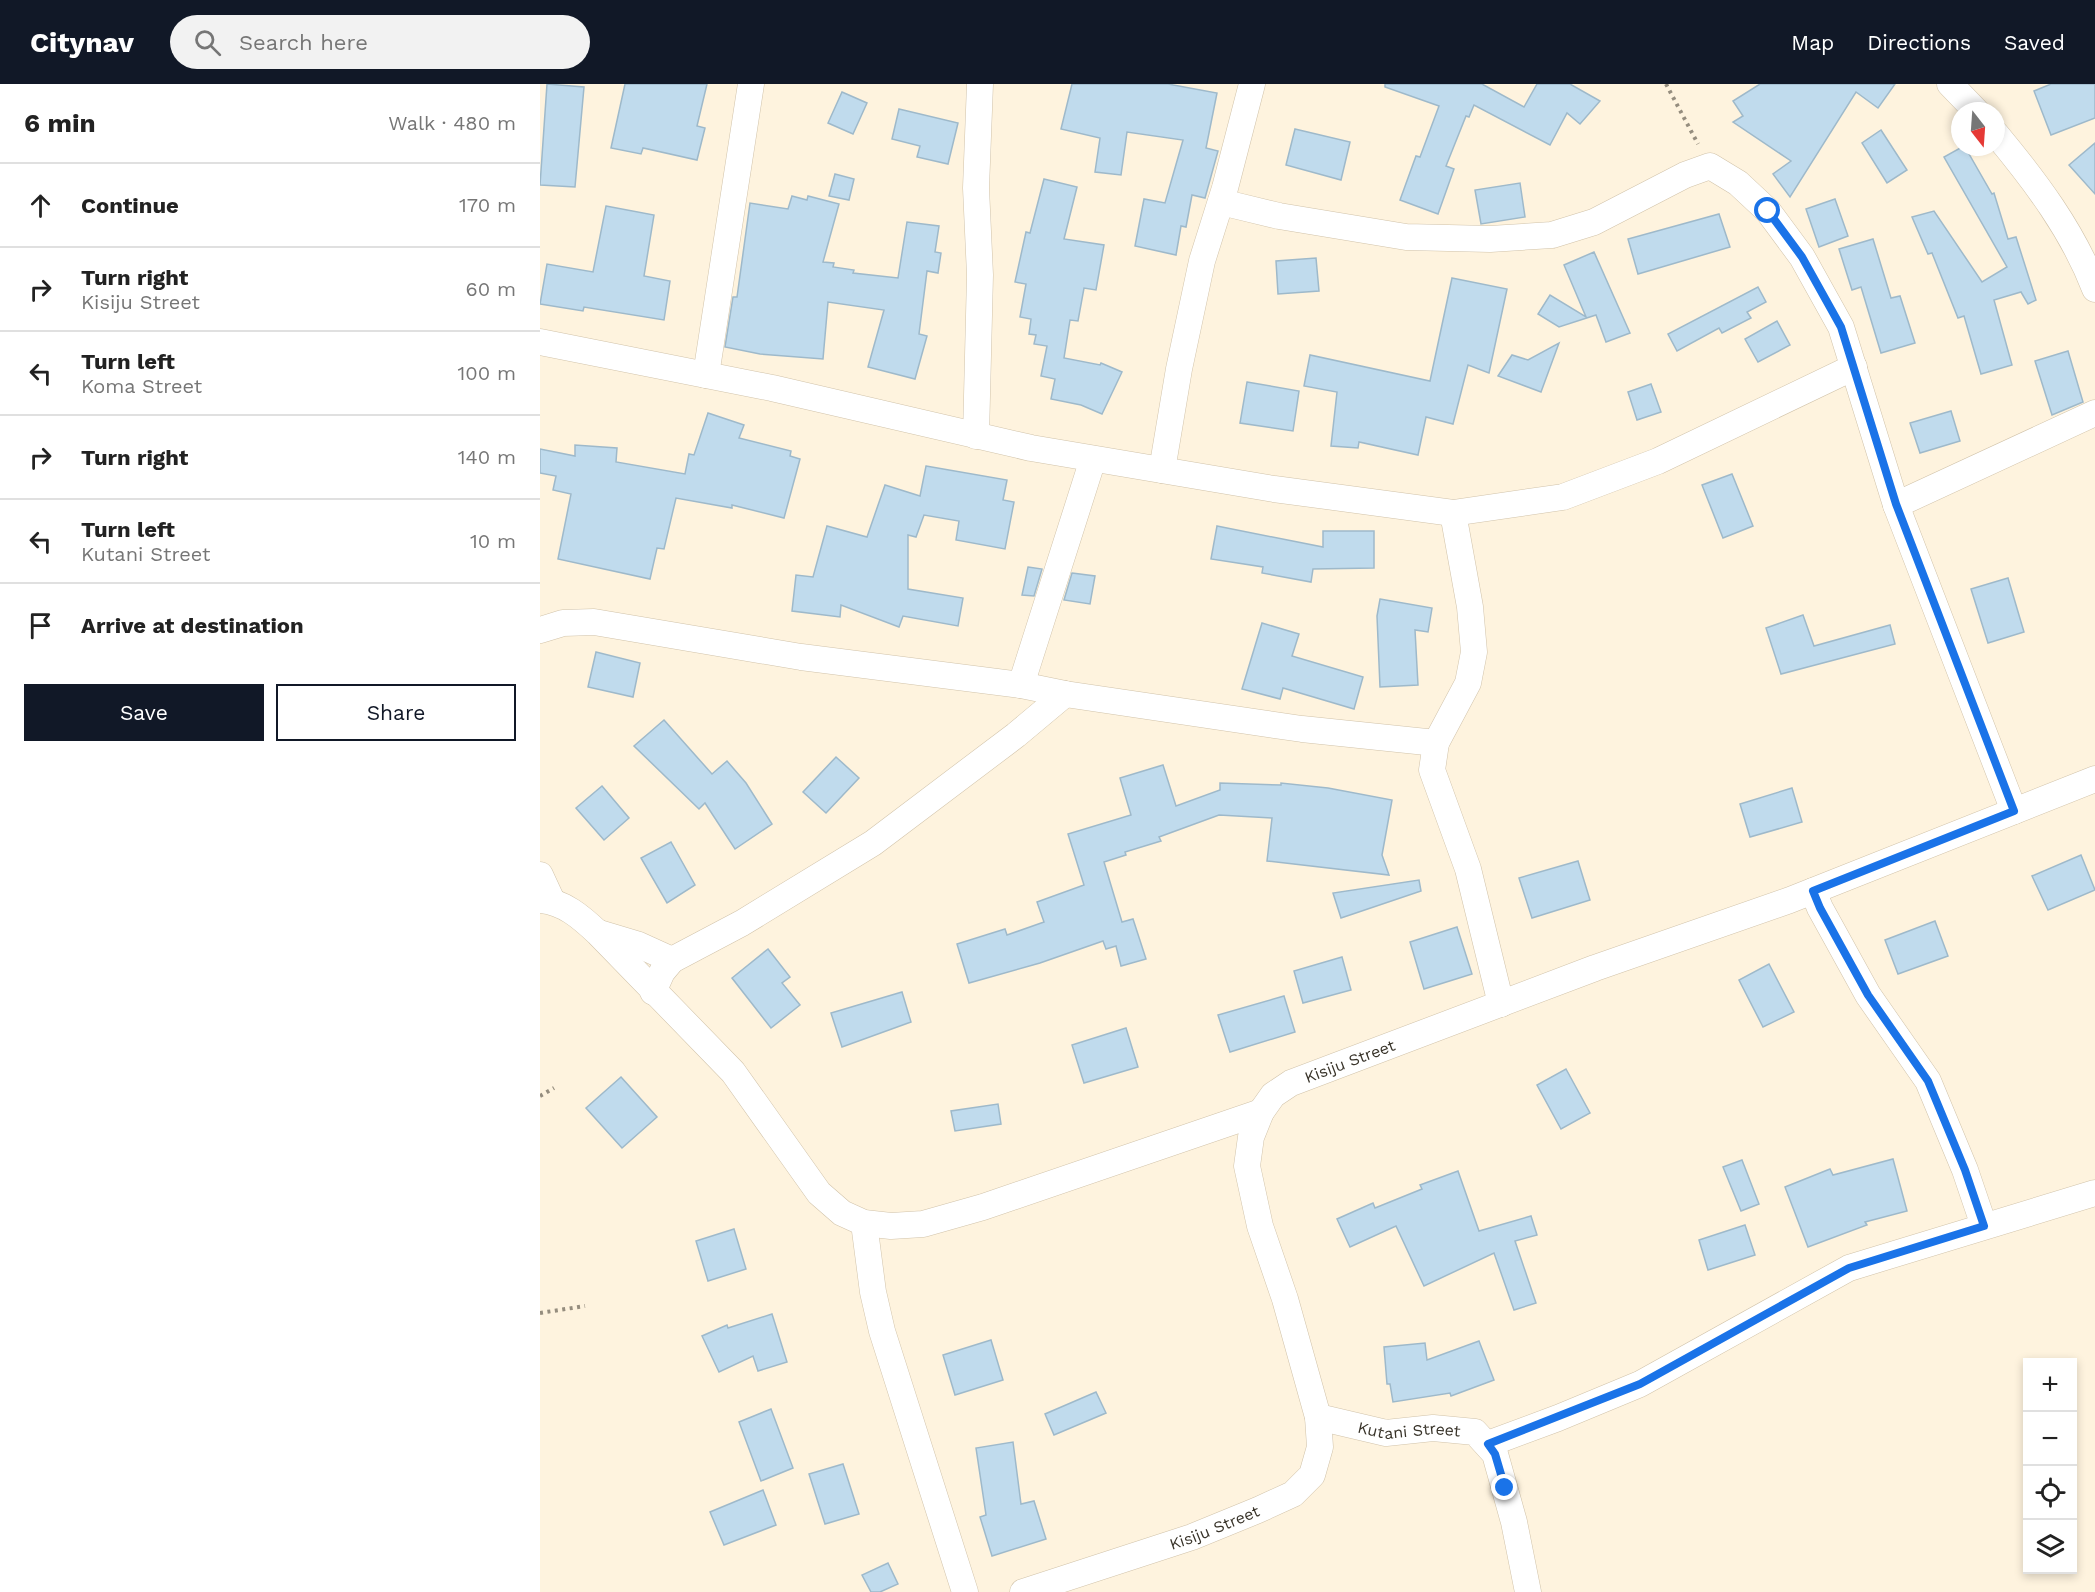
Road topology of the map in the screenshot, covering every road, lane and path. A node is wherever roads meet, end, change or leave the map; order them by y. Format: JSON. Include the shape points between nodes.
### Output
{"nodes":[{"id":1,"x":751,"y":84,"type":"edge"},
{"id":2,"x":980,"y":84,"type":"edge"},
{"id":3,"x":1252,"y":84,"type":"edge"},
{"id":4,"x":1666,"y":84,"type":"edge"},
{"id":5,"x":1950,"y":84,"type":"edge"},
{"id":6,"x":1967,"y":102,"type":"edge"},
{"id":7,"x":2005,"y":145,"type":"edge"},
{"id":8,"x":1710,"y":166,"type":"junction"},
{"id":9,"x":1221,"y":202,"type":"junction"},
{"id":10,"x":2095,"y":289,"type":"edge"},
{"id":11,"x":540,"y":342,"type":"edge"},
{"id":12,"x":1854,"y":367,"type":"junction"},
{"id":13,"x":706,"y":375,"type":"junction"},
{"id":14,"x":2095,"y":412,"type":"edge"},
{"id":15,"x":976,"y":436,"type":"junction"},
{"id":16,"x":1093,"y":459,"type":"junction"},
{"id":17,"x":1162,"y":470,"type":"junction"},
{"id":18,"x":1896,"y":504,"type":"junction"},
{"id":19,"x":1453,"y":513,"type":"junction"},
{"id":20,"x":540,"y":630,"type":"edge"},
{"id":21,"x":1021,"y":685,"type":"junction"},
{"id":22,"x":1065,"y":694,"type":"junction"},
{"id":23,"x":1436,"y":743,"type":"junction"},
{"id":24,"x":2095,"y":779,"type":"edge"},
{"id":25,"x":2014,"y":811,"type":"junction"},
{"id":26,"x":540,"y":875,"type":"edge"},
{"id":27,"x":1813,"y":891,"type":"junction"},
{"id":28,"x":546,"y":900,"type":"edge"},
{"id":29,"x":598,"y":933,"type":"junction"},
{"id":30,"x":672,"y":960,"type":"junction"},
{"id":31,"x":653,"y":992,"type":"junction"},
{"id":32,"x":1501,"y":1004,"type":"junction"},
{"id":33,"x":554,"y":1088,"type":"dead end"},
{"id":34,"x":540,"y":1096,"type":"edge"},
{"id":35,"x":1261,"y":1112,"type":"junction"},
{"id":36,"x":2095,"y":1193,"type":"edge"},
{"id":37,"x":864,"y":1223,"type":"junction"},
{"id":38,"x":1984,"y":1226,"type":"junction"},
{"id":39,"x":585,"y":1306,"type":"dead end"},
{"id":40,"x":540,"y":1313,"type":"edge"},
{"id":41,"x":1318,"y":1417,"type":"junction"},
{"id":42,"x":1488,"y":1444,"type":"junction"},
{"id":43,"x":965,"y":1592,"type":"edge"},
{"id":44,"x":1023,"y":1592,"type":"edge"},
{"id":45,"x":1528,"y":1592,"type":"edge"}],
"edges":[{"from":1,"to":13,"type":"street"},
{"from":2,"to":15,"type":"street"},
{"from":3,"to":9,"type":"street"},
{"from":4,"to":8,"type":"path"},
{"from":5,"to":6,"type":"street"},
{"from":7,"to":10,"type":"street","via":[[2033,178],[2068,234]]},
{"from":8,"to":9,"type":"street","via":[[1594,222],[1552,235],[1490,239],[1406,237]]},
{"from":8,"to":12,"type":"street","via":[[1738,183],[1768,211],[1802,257],[1841,327]]},
{"from":9,"to":17,"type":"street","via":[[1202,261]]},
{"from":11,"to":13,"type":"street"},
{"from":12,"to":18,"type":"street"},
{"from":12,"to":19,"type":"street","via":[[1658,461],[1563,497]]},
{"from":13,"to":15,"type":"street"},
{"from":14,"to":18,"type":"street"},
{"from":15,"to":16,"type":"street"},
{"from":16,"to":17,"type":"street"},
{"from":16,"to":21,"type":"street"},
{"from":17,"to":19,"type":"street"},
{"from":18,"to":25,"type":"street"},
{"from":19,"to":23,"type":"street","via":[[1474,652],[1468,684]]},
{"from":20,"to":21,"type":"street","via":[[563,623],[594,622],[801,657]]},
{"from":21,"to":22,"type":"street"},
{"from":22,"to":23,"type":"street","via":[[1302,729]]},
{"from":22,"to":30,"type":"street","via":[[873,843],[742,923]]},
{"from":23,"to":32,"type":"street","via":[[1432,770],[1468,868]]},
{"from":24,"to":25,"type":"street","name":"Kisiju Street"},
{"from":25,"to":27,"type":"street","name":"Kisiju Street"},
{"from":26,"to":28,"type":"street"},
{"from":27,"to":32,"type":"street","name":"Kisiju Street"},
{"from":27,"to":38,"type":"street","via":[[1868,995],[1928,1081]]},
{"from":28,"to":29,"type":"street","via":[[580,916]]},
{"from":29,"to":30,"type":"street"},
{"from":29,"to":31,"type":"street"},
{"from":30,"to":31,"type":"street"},
{"from":31,"to":37,"type":"street","via":[[733,1072],[819,1193],[842,1213]]},
{"from":32,"to":35,"type":"street","name":"Kisiju Street","via":[[1291,1083],[1273,1095]]},
{"from":33,"to":34,"type":"path"},
{"from":35,"to":37,"type":"street","via":[[1005,1200],[923,1224]]},
{"from":35,"to":41,"type":"street","name":"Kisiju Street","via":[[1251,1137],[1247,1166],[1260,1226],[1303,1357]]},
{"from":36,"to":38,"type":"street"},
{"from":37,"to":43,"type":"street","via":[[882,1331]]},
{"from":38,"to":42,"type":"street","via":[[1849,1268],[1640,1384]]},
{"from":39,"to":40,"type":"path"},
{"from":41,"to":42,"type":"street","name":"Kutani Street","via":[[1386,1433],[1433,1428],[1475,1432]]},
{"from":41,"to":44,"type":"street","name":"Kisiju Street","via":[[1320,1447],[1312,1475],[1293,1494],[1192,1536]]},
{"from":42,"to":45,"type":"street","via":[[1505,1488]]}]}
